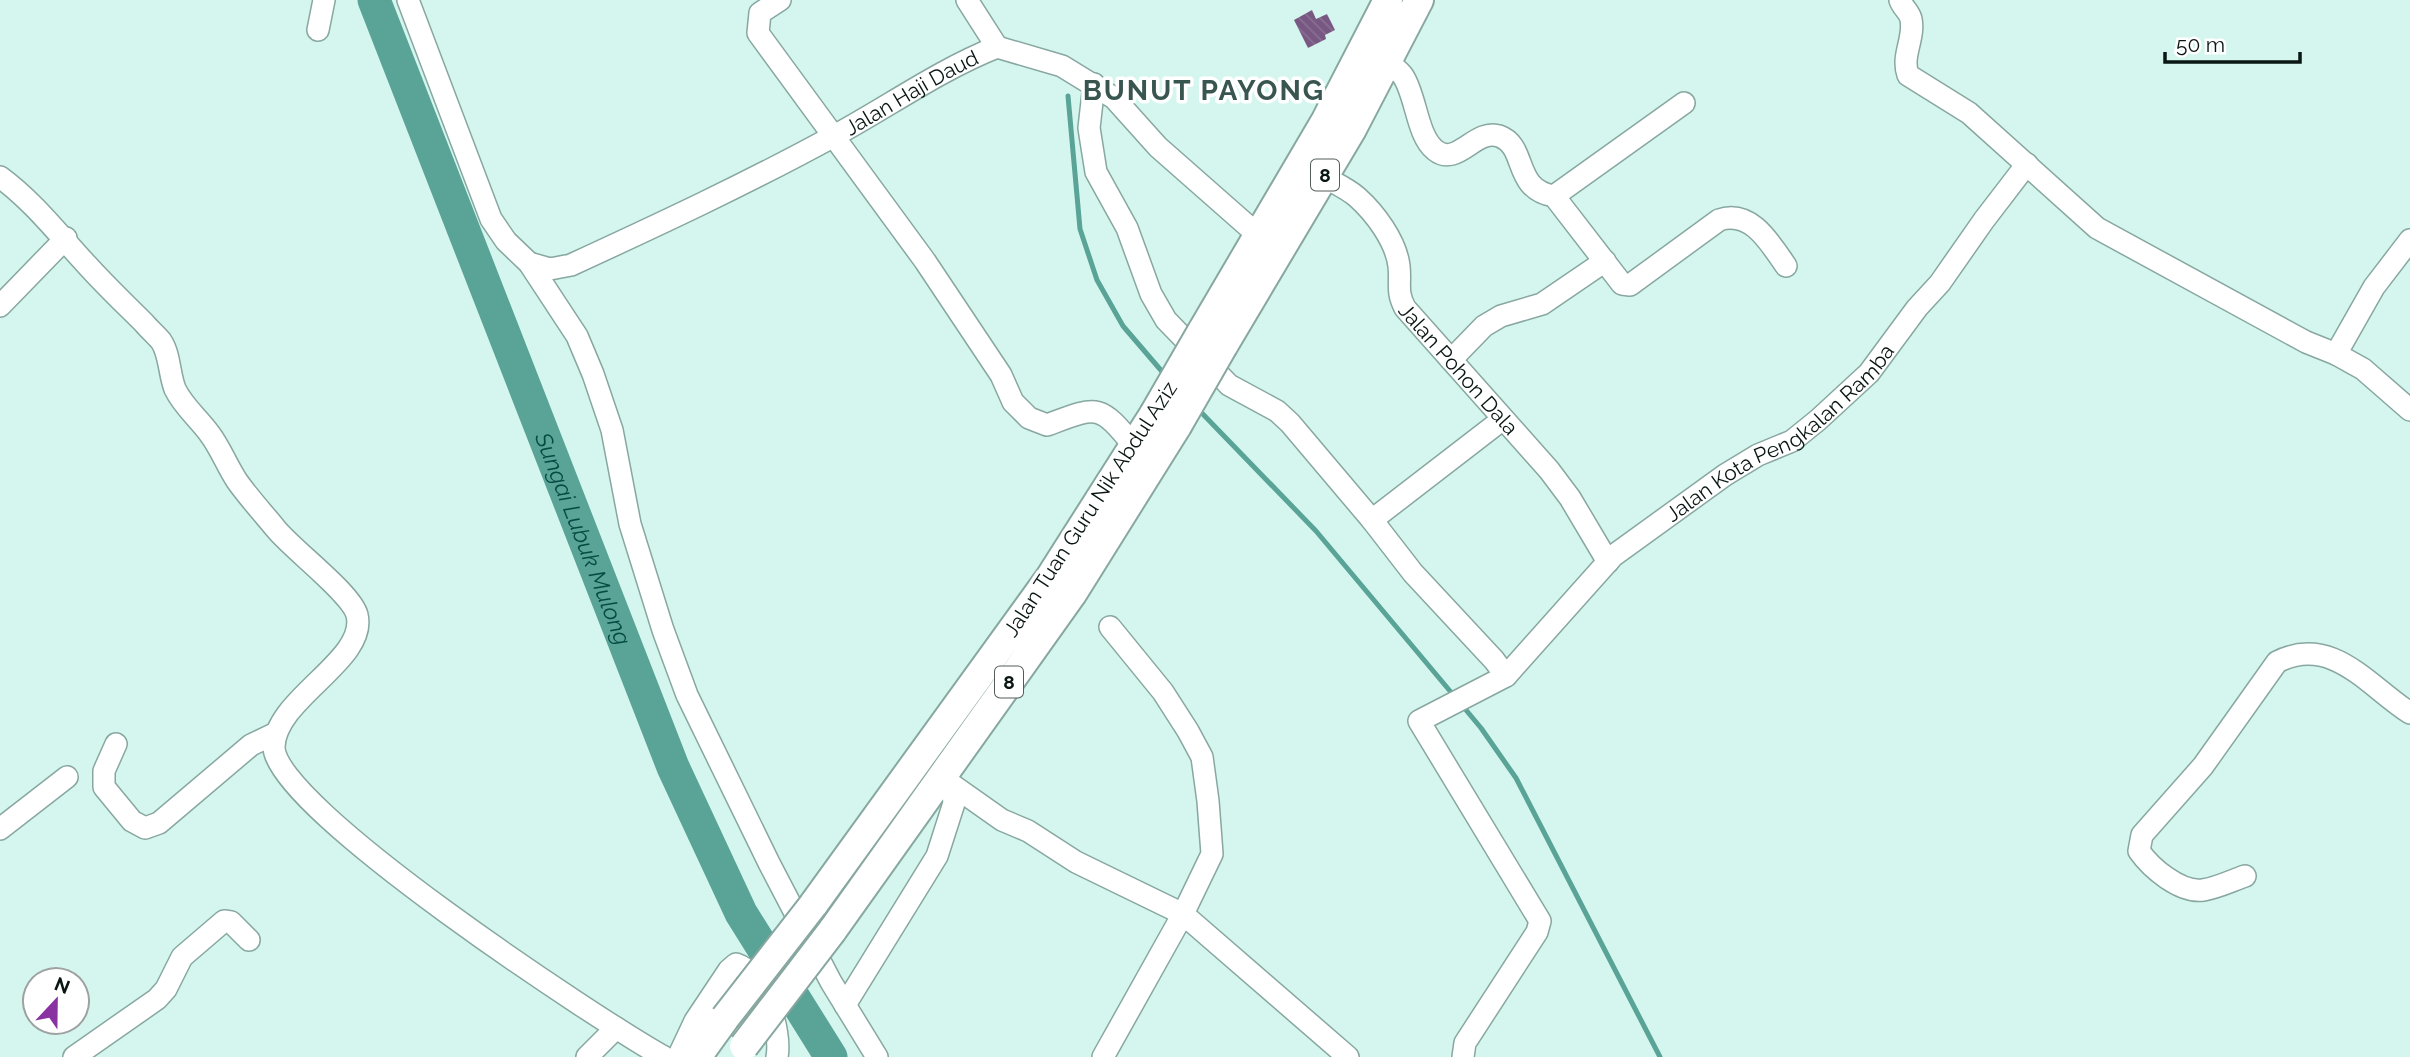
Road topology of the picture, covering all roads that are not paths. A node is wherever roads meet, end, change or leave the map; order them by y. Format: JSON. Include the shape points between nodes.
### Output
{"nodes":[{"id":1,"x":324,"y":0,"type":"edge"},
{"id":2,"x":408,"y":0,"type":"edge"},
{"id":3,"x":780,"y":0,"type":"edge"},
{"id":4,"x":967,"y":0,"type":"edge"},
{"id":5,"x":1388,"y":0,"type":"edge"},
{"id":6,"x":1419,"y":0,"type":"edge"},
{"id":7,"x":1900,"y":0,"type":"edge"},
{"id":8,"x":318,"y":30,"type":"dead end"},
{"id":9,"x":997,"y":47,"type":"junction"},
{"id":10,"x":1387,"y":61,"type":"junction"},
{"id":11,"x":1094,"y":84,"type":"junction"},
{"id":12,"x":1684,"y":103,"type":"dead end"},
{"id":13,"x":834,"y":136,"type":"junction"},
{"id":14,"x":2027,"y":164,"type":"junction"},
{"id":15,"x":0,"y":177,"type":"edge"},
{"id":16,"x":1324,"y":177,"type":"junction"},
{"id":17,"x":1554,"y":196,"type":"junction"},
{"id":18,"x":1258,"y":235,"type":"junction"},
{"id":19,"x":66,"y":238,"type":"junction"},
{"id":20,"x":2410,"y":240,"type":"edge"},
{"id":21,"x":1605,"y":261,"type":"junction"},
{"id":22,"x":528,"y":263,"type":"junction"},
{"id":23,"x":1786,"y":265,"type":"dead end"},
{"id":24,"x":0,"y":306,"type":"edge"},
{"id":25,"x":1213,"y":338,"type":"junction"},
{"id":26,"x":2336,"y":354,"type":"junction"},
{"id":27,"x":1451,"y":360,"type":"junction"},
{"id":28,"x":2410,"y":410,"type":"edge"},
{"id":29,"x":1503,"y":419,"type":"junction"},
{"id":30,"x":1165,"y":420,"type":"junction"},
{"id":31,"x":1133,"y":446,"type":"junction"},
{"id":32,"x":1372,"y":520,"type":"junction"},
{"id":33,"x":1608,"y":562,"type":"junction"},
{"id":34,"x":1110,"y":627,"type":"dead end"},
{"id":35,"x":1506,"y":676,"type":"junction"},
{"id":36,"x":2410,"y":713,"type":"edge"},
{"id":37,"x":276,"y":733,"type":"junction"},
{"id":38,"x":116,"y":744,"type":"dead end"},
{"id":39,"x":67,"y":777,"type":"dead end"},
{"id":40,"x":946,"y":781,"type":"junction"},
{"id":41,"x":0,"y":829,"type":"edge"},
{"id":42,"x":2245,"y":876,"type":"dead end"},
{"id":43,"x":1183,"y":915,"type":"junction"},
{"id":44,"x":249,"y":940,"type":"dead end"},
{"id":45,"x":845,"y":1005,"type":"junction"},
{"id":46,"x":616,"y":1028,"type":"junction"},
{"id":47,"x":740,"y":1051,"type":"edge"},
{"id":48,"x":74,"y":1057,"type":"edge"},
{"id":49,"x":587,"y":1057,"type":"edge"},
{"id":50,"x":664,"y":1057,"type":"edge"},
{"id":51,"x":678,"y":1057,"type":"edge"},
{"id":52,"x":697,"y":1057,"type":"edge"},
{"id":53,"x":777,"y":1057,"type":"edge"},
{"id":54,"x":877,"y":1057,"type":"edge"},
{"id":55,"x":1103,"y":1057,"type":"edge"},
{"id":56,"x":1348,"y":1057,"type":"edge"},
{"id":57,"x":1463,"y":1057,"type":"edge"}],
"edges":[{"from":1,"to":8,"type":"street"},
{"from":2,"to":22,"type":"street","via":[[491,219]]},
{"from":3,"to":13,"type":"street","via":[[760,13],[758,33]]},
{"from":4,"to":9,"type":"street"},
{"from":5,"to":18,"type":"main road","name":"Jalan Tuan Guru Nik Abdul Aziz","number":"8","via":[[1326,120]]},
{"from":6,"to":10,"type":"main road","name":"Jalan Tuan Guru Nik Abdul Aziz","number":"8"},
{"from":7,"to":14,"type":"street","via":[[1912,22],[1904,65],[1908,75],[1969,113]]},
{"from":9,"to":11,"type":"street","name":"Jalan Haji Daud","via":[[1062,66]]},
{"from":9,"to":13,"type":"street","name":"Jalan Haji Daud","via":[[951,68]]},
{"from":10,"to":16,"type":"main road","name":"Jalan Tuan Guru Nik Abdul Aziz","number":"8"},
{"from":10,"to":17,"type":"street","via":[[1405,79],[1434,150],[1447,155],[1485,135],[1499,136],[1512,147],[1530,185]]},
{"from":11,"to":18,"type":"street","name":"Jalan Haji Daud"},
{"from":11,"to":32,"type":"street","via":[[1089,128],[1096,172],[1127,228],[1151,294],[1166,320],[1229,385],[1277,411]]},
{"from":12,"to":17,"type":"street"},
{"from":13,"to":22,"type":"street","name":"Jalan Haji Daud","via":[[571,265],[550,269]]},
{"from":13,"to":31,"type":"street","via":[[925,261],[1001,375],[1013,401],[1029,418],[1047,425],[1096,411],[1112,419]]},
{"from":14,"to":26,"type":"street","via":[[2097,228]]},
{"from":14,"to":33,"type":"street","name":"Jalan Kota Pengkalan Ramba","via":[[1869,373],[1791,441],[1725,475]]},
{"from":15,"to":19,"type":"street"},
{"from":16,"to":25,"type":"main road","name":"Jalan Tuan Guru Nik Abdul Aziz","number":"8"},
{"from":16,"to":27,"type":"street","name":"Jalan Pohon Dala","via":[[1355,195],[1372,212],[1398,261],[1398,296]]},
{"from":17,"to":21,"type":"street"},
{"from":18,"to":25,"type":"main road","name":"Jalan Tuan Guru Nik Abdul Aziz","number":"8"},
{"from":19,"to":24,"type":"street"},
{"from":19,"to":37,"type":"street","via":[[162,343],[175,389],[211,434],[237,480],[284,539],[349,600],[357,616],[356,634],[346,652],[283,718]]},
{"from":20,"to":26,"type":"street","via":[[2374,287]]},
{"from":21,"to":23,"type":"street","via":[[1617,281],[1630,285],[1729,217],[1740,218],[1762,233]]},
{"from":21,"to":27,"type":"street","via":[[1542,304],[1484,326]]},
{"from":22,"to":45,"type":"street","via":[[577,336],[593,374],[612,430],[630,524],[687,695]]},
{"from":25,"to":30,"type":"main road","name":"Jalan Tuan Guru Nik Abdul Aziz","number":"8","bridge":true},
{"from":26,"to":28,"type":"street","via":[[2363,369]]},
{"from":27,"to":29,"type":"street","name":"Jalan Pohon Dala"},
{"from":29,"to":32,"type":"street"},
{"from":29,"to":33,"type":"street","name":"Jalan Pohon Dala","via":[[1570,498]]},
{"from":30,"to":31,"type":"main road","name":"Jalan Tuan Guru Nik Abdul Aziz","number":"8"},
{"from":30,"to":40,"type":"main road","name":"Jalan Tuan Guru Nik Abdul Aziz","number":"8","via":[[1072,594]]},
{"from":31,"to":52,"type":"main road","name":"Jalan Tuan Guru Nik Abdul Aziz","number":"8","bridge":true,"via":[[1049,579]]},
{"from":32,"to":35,"type":"street"},
{"from":33,"to":35,"type":"street","name":"Jalan Kota Pengkalan Ramba"},
{"from":34,"to":43,"type":"street","via":[[1163,692],[1202,757],[1212,854]]},
{"from":35,"to":57,"type":"street","via":[[1419,721],[1540,921],[1465,1043]]},
{"from":36,"to":42,"type":"street","via":[[2333,659],[2311,652],[2277,662],[2203,766],[2142,835],[2139,851],[2148,864],[2183,887],[2200,891]]},
{"from":37,"to":38,"type":"street","via":[[251,745],[159,823],[145,828],[132,821],[104,787],[104,771]]},
{"from":37,"to":46,"type":"street","via":[[274,751],[283,770],[316,807],[417,891]]},
{"from":39,"to":41,"type":"street"},
{"from":40,"to":43,"type":"street","via":[[1076,862]]},
{"from":40,"to":45,"type":"street","via":[[954,803],[937,856]]},
{"from":40,"to":47,"type":"main road","name":"Jalan Tuan Guru Nik Abdul Aziz","number":"8","bridge":true},
{"from":43,"to":55,"type":"street"},
{"from":43,"to":56,"type":"street"},
{"from":44,"to":48,"type":"street","via":[[231,922],[223,921],[182,957],[157,999]]},
{"from":45,"to":54,"type":"street"},
{"from":46,"to":49,"type":"street"},
{"from":46,"to":50,"type":"street"},
{"from":51,"to":53,"type":"street","via":[[695,1021],[736,964],[744,967],[775,1017]]}]}
